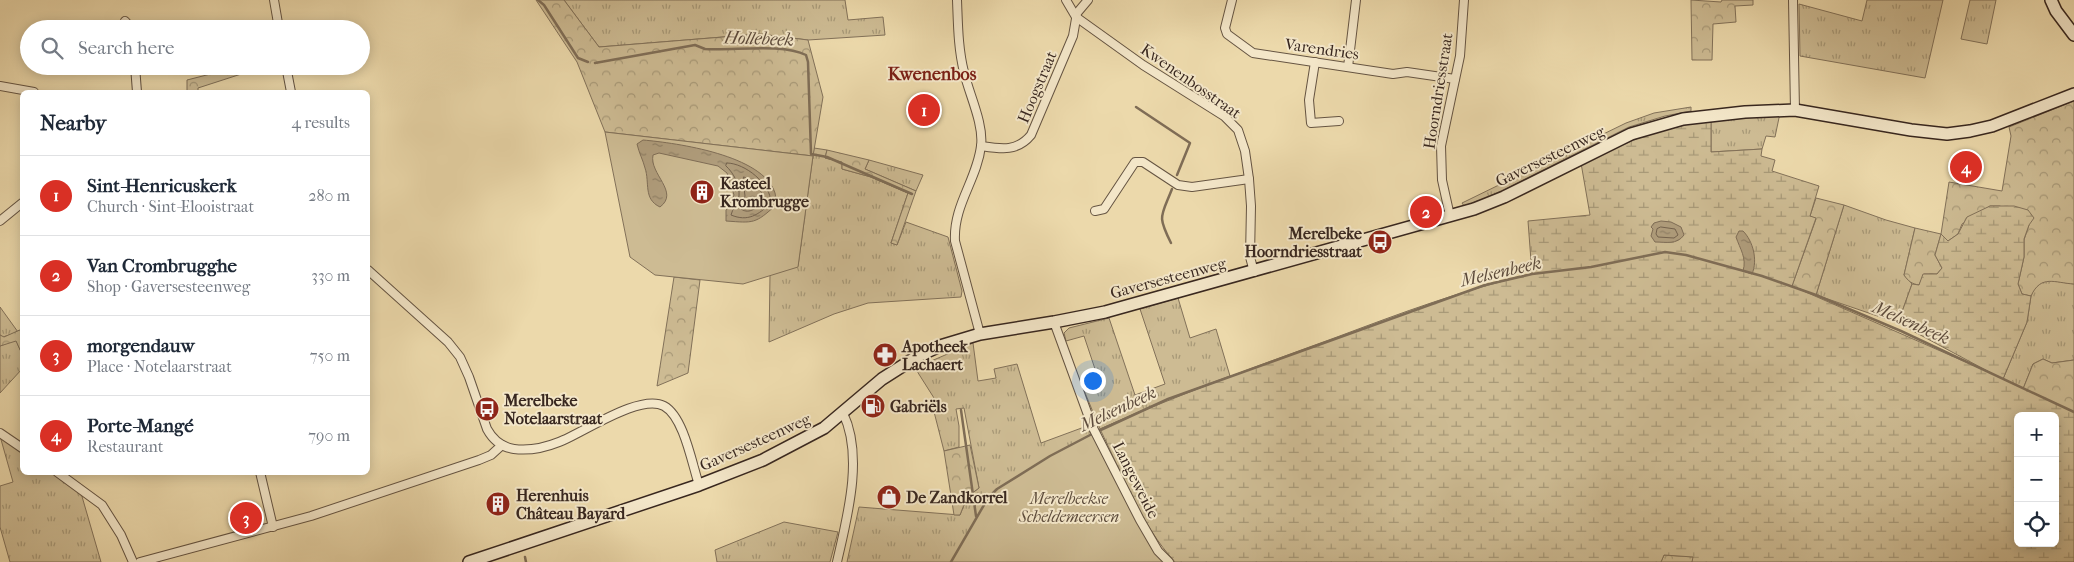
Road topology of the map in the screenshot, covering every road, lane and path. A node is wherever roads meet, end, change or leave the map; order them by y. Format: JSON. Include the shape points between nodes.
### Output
{"nodes":[{"id":1,"x":274,"y":0,"type":"edge"},
{"id":2,"x":957,"y":0,"type":"edge"},
{"id":3,"x":1066,"y":0,"type":"edge"},
{"id":4,"x":1088,"y":0,"type":"edge"},
{"id":5,"x":1232,"y":0,"type":"edge"},
{"id":6,"x":1356,"y":0,"type":"edge"},
{"id":7,"x":1464,"y":0,"type":"edge"},
{"id":8,"x":1793,"y":0,"type":"edge"},
{"id":9,"x":2051,"y":0,"type":"edge"},
{"id":10,"x":1076,"y":17,"type":"junction"},
{"id":11,"x":277,"y":20,"type":"edge"},
{"id":12,"x":2074,"y":35,"type":"edge"},
{"id":13,"x":1315,"y":62,"type":"junction"},
{"id":14,"x":1348,"y":67,"type":"junction"},
{"id":15,"x":136,"y":75,"type":"edge"},
{"id":16,"x":288,"y":75,"type":"edge"},
{"id":17,"x":1455,"y":80,"type":"junction"},
{"id":18,"x":0,"y":86,"type":"edge"},
{"id":19,"x":23,"y":90,"type":"edge"},
{"id":20,"x":137,"y":90,"type":"edge"},
{"id":21,"x":291,"y":90,"type":"edge"},
{"id":22,"x":2074,"y":94,"type":"edge"},
{"id":23,"x":1795,"y":110,"type":"junction"},
{"id":24,"x":1339,"y":121,"type":"dead end"},
{"id":25,"x":981,"y":146,"type":"junction"},
{"id":26,"x":1249,"y":179,"type":"junction"},
{"id":27,"x":20,"y":205,"type":"edge"},
{"id":28,"x":1095,"y":211,"type":"dead end"},
{"id":29,"x":1450,"y":216,"type":"junction"},
{"id":30,"x":0,"y":221,"type":"edge"},
{"id":31,"x":370,"y":272,"type":"edge"},
{"id":32,"x":1254,"y":272,"type":"junction"},
{"id":33,"x":1054,"y":322,"type":"junction"},
{"id":34,"x":980,"y":334,"type":"junction"},
{"id":35,"x":843,"y":413,"type":"junction"},
{"id":36,"x":0,"y":432,"type":"edge"},
{"id":37,"x":502,"y":445,"type":"junction"},
{"id":38,"x":20,"y":447,"type":"edge"},
{"id":39,"x":61,"y":475,"type":"edge"},
{"id":40,"x":261,"y":475,"type":"edge"},
{"id":41,"x":699,"y":485,"type":"junction"},
{"id":42,"x":272,"y":527,"type":"junction"},
{"id":43,"x":133,"y":562,"type":"edge"},
{"id":44,"x":140,"y":562,"type":"edge"},
{"id":45,"x":469,"y":562,"type":"edge"},
{"id":46,"x":837,"y":562,"type":"edge"},
{"id":47,"x":1169,"y":562,"type":"edge"}],
"edges":[{"from":1,"to":11,"type":"street"},
{"from":2,"to":25,"type":"street","via":[[960,51]]},
{"from":3,"to":10,"type":"street","name":"Kwenenbosstraat"},
{"from":4,"to":10,"type":"street","name":"Hoogstraat"},
{"from":5,"to":13,"type":"street","name":"Varendries","via":[[1225,28],[1227,34],[1253,54]]},
{"from":6,"to":14,"type":"street"},
{"from":7,"to":17,"type":"street","name":"Hoorndriesstraat"},
{"from":8,"to":23,"type":"street"},
{"from":9,"to":12,"type":"street"},
{"from":10,"to":25,"type":"street","name":"Hoogstraat","via":[[1073,36],[1031,135],[1013,148]]},
{"from":10,"to":26,"type":"street","name":"Kwenenbosstraat","via":[[1231,122],[1243,141]]},
{"from":13,"to":14,"type":"street","name":"Varendries"},
{"from":13,"to":24,"type":"street","via":[[1309,100],[1311,123]]},
{"from":14,"to":17,"type":"street","name":"Varendries"},
{"from":15,"to":20,"type":"street"},
{"from":16,"to":21,"type":"street"},
{"from":17,"to":29,"type":"street","name":"Hoorndriesstraat","via":[[1440,146],[1442,180]]},
{"from":18,"to":19,"type":"street"},
{"from":22,"to":23,"type":"street","name":"Gaversesteenweg","via":[[1992,126],[1947,134]]},
{"from":23,"to":29,"type":"street","name":"Gaversesteenweg","via":[[1683,119],[1652,127],[1504,197]]},
{"from":25,"to":34,"type":"street","via":[[955,223],[955,241]]},
{"from":26,"to":28,"type":"street","via":[[1184,186],[1138,161],[1104,209]]},
{"from":26,"to":32,"type":"street","name":"Kwenenbosstraat","via":[[1250,256]]},
{"from":27,"to":30,"type":"street"},
{"from":29,"to":32,"type":"street","name":"Gaversesteenweg"},
{"from":31,"to":37,"type":"street","via":[[443,337],[460,357],[487,429]]},
{"from":32,"to":33,"type":"street","name":"Gaversesteenweg","via":[[1105,312]]},
{"from":33,"to":34,"type":"street","name":"Gaversesteenweg"},
{"from":33,"to":47,"type":"street","name":"Langeweide","via":[[1093,427],[1140,520],[1158,551]]},
{"from":34,"to":35,"type":"street","name":"Gaversesteenweg","via":[[940,346],[911,360],[882,379]]},
{"from":35,"to":41,"type":"street","name":"Gaversesteenweg","via":[[800,442]]},
{"from":35,"to":46,"type":"street","via":[[849,429],[853,468],[850,506]]},
{"from":36,"to":38,"type":"street"},
{"from":37,"to":41,"type":"street","via":[[523,450],[545,446],[642,403],[654,403],[664,406],[679,424]]},
{"from":37,"to":42,"type":"street","via":[[479,460]]},
{"from":39,"to":43,"type":"street","via":[[102,506],[121,535]]},
{"from":40,"to":42,"type":"street"},
{"from":41,"to":45,"type":"street","name":"Gaversesteenweg"},
{"from":42,"to":44,"type":"street"}]}
